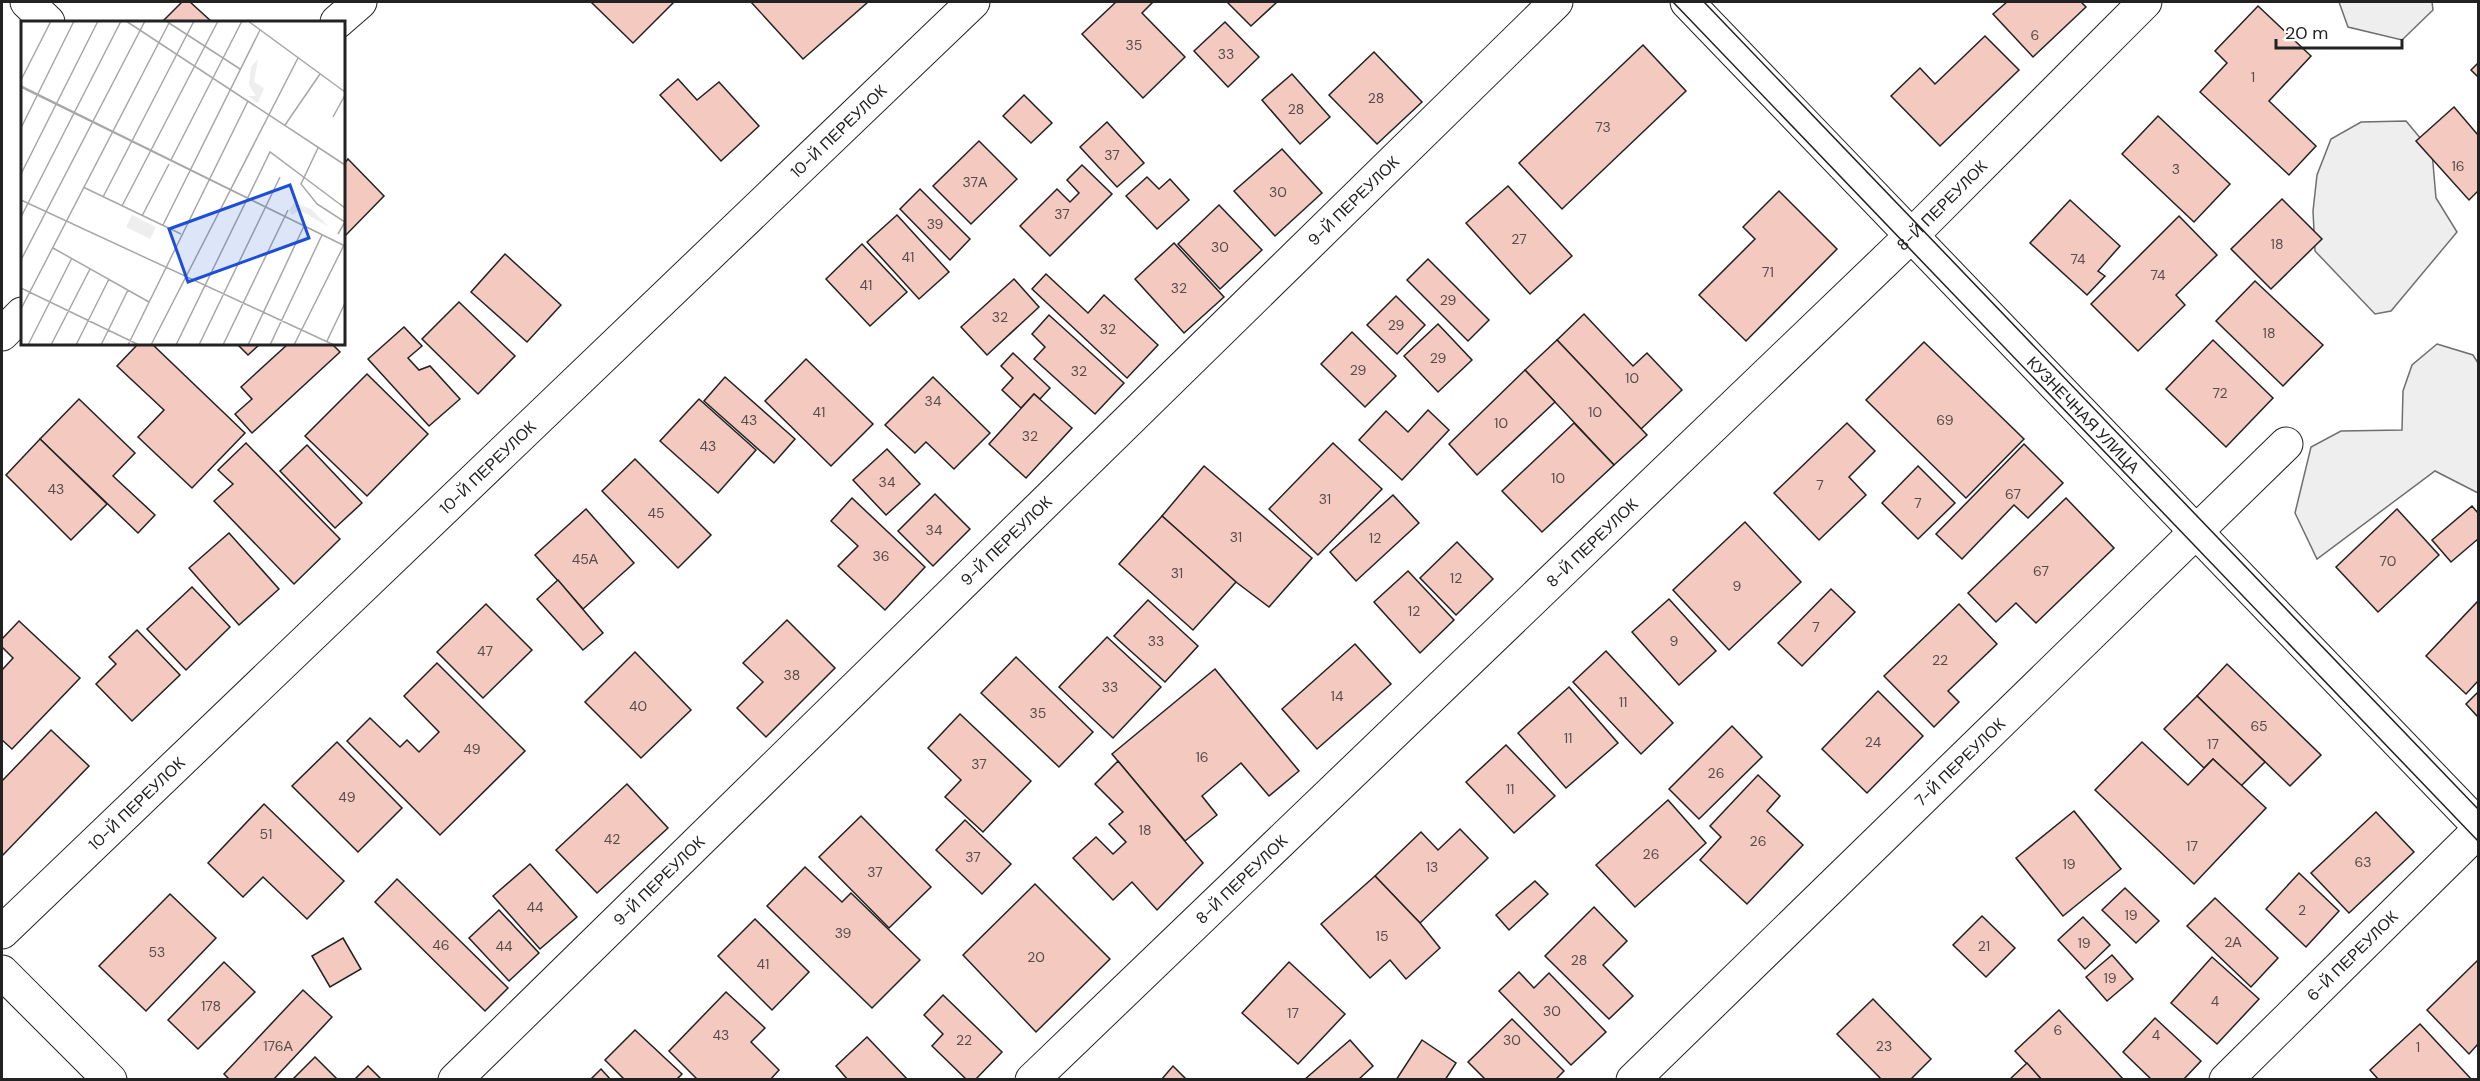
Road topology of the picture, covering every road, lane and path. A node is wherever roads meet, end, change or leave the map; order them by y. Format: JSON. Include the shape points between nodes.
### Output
{"nodes":[{"id":1,"x":27,"y":2,"type":"edge"},
{"id":2,"x":360,"y":2,"type":"edge"},
{"id":3,"x":973,"y":2,"type":"edge"},
{"id":4,"x":1556,"y":2,"type":"edge"},
{"id":5,"x":1687,"y":2,"type":"edge"},
{"id":6,"x":2145,"y":2,"type":"edge"},
{"id":7,"x":47,"y":21,"type":"edge"},
{"id":8,"x":338,"y":21,"type":"edge"},
{"id":9,"x":1912,"y":235,"type":"junction"},
{"id":10,"x":21,"y":315,"type":"edge"},
{"id":11,"x":2,"y":334,"type":"edge"},
{"id":12,"x":2286,"y":444,"type":"dead end"},
{"id":13,"x":2197,"y":530,"type":"junction"},
{"id":14,"x":2478,"y":825,"type":"edge"},
{"id":15,"x":2478,"y":831,"type":"edge"},
{"id":16,"x":2,"y":932,"type":"edge"},
{"id":17,"x":2,"y":972,"type":"edge"},
{"id":18,"x":110,"y":1080,"type":"edge"},
{"id":19,"x":455,"y":1080,"type":"edge"},
{"id":20,"x":1032,"y":1080,"type":"edge"},
{"id":21,"x":1633,"y":1080,"type":"edge"},
{"id":22,"x":2226,"y":1080,"type":"edge"}],
"edges":[{"from":1,"to":7,"type":"street"},
{"from":2,"to":8,"type":"street"},
{"from":3,"to":16,"type":"street","name":"10-Й ПЕРЕУЛОК"},
{"from":4,"to":19,"type":"street","name":"9-Й ПЕРЕУЛОК"},
{"from":5,"to":9,"type":"street","name":"КУЗНЕЧНАЯ УЛИЦА"},
{"from":6,"to":9,"type":"street","name":"8-Й ПЕРЕУЛОК"},
{"from":9,"to":13,"type":"street","name":"КУЗНЕЧНАЯ УЛИЦА"},
{"from":9,"to":20,"type":"street","name":"8-Й ПЕРЕУЛОК"},
{"from":10,"to":11,"type":"street"},
{"from":12,"to":13,"type":"street","name":"7-Й ПЕРЕУЛОК"},
{"from":13,"to":14,"type":"street","name":"КУЗНЕЧНАЯ УЛИЦА"},
{"from":13,"to":21,"type":"street","name":"7-Й ПЕРЕУЛОК"},
{"from":15,"to":22,"type":"street","name":"6-Й ПЕРЕУЛОК"},
{"from":17,"to":18,"type":"street"}]}
